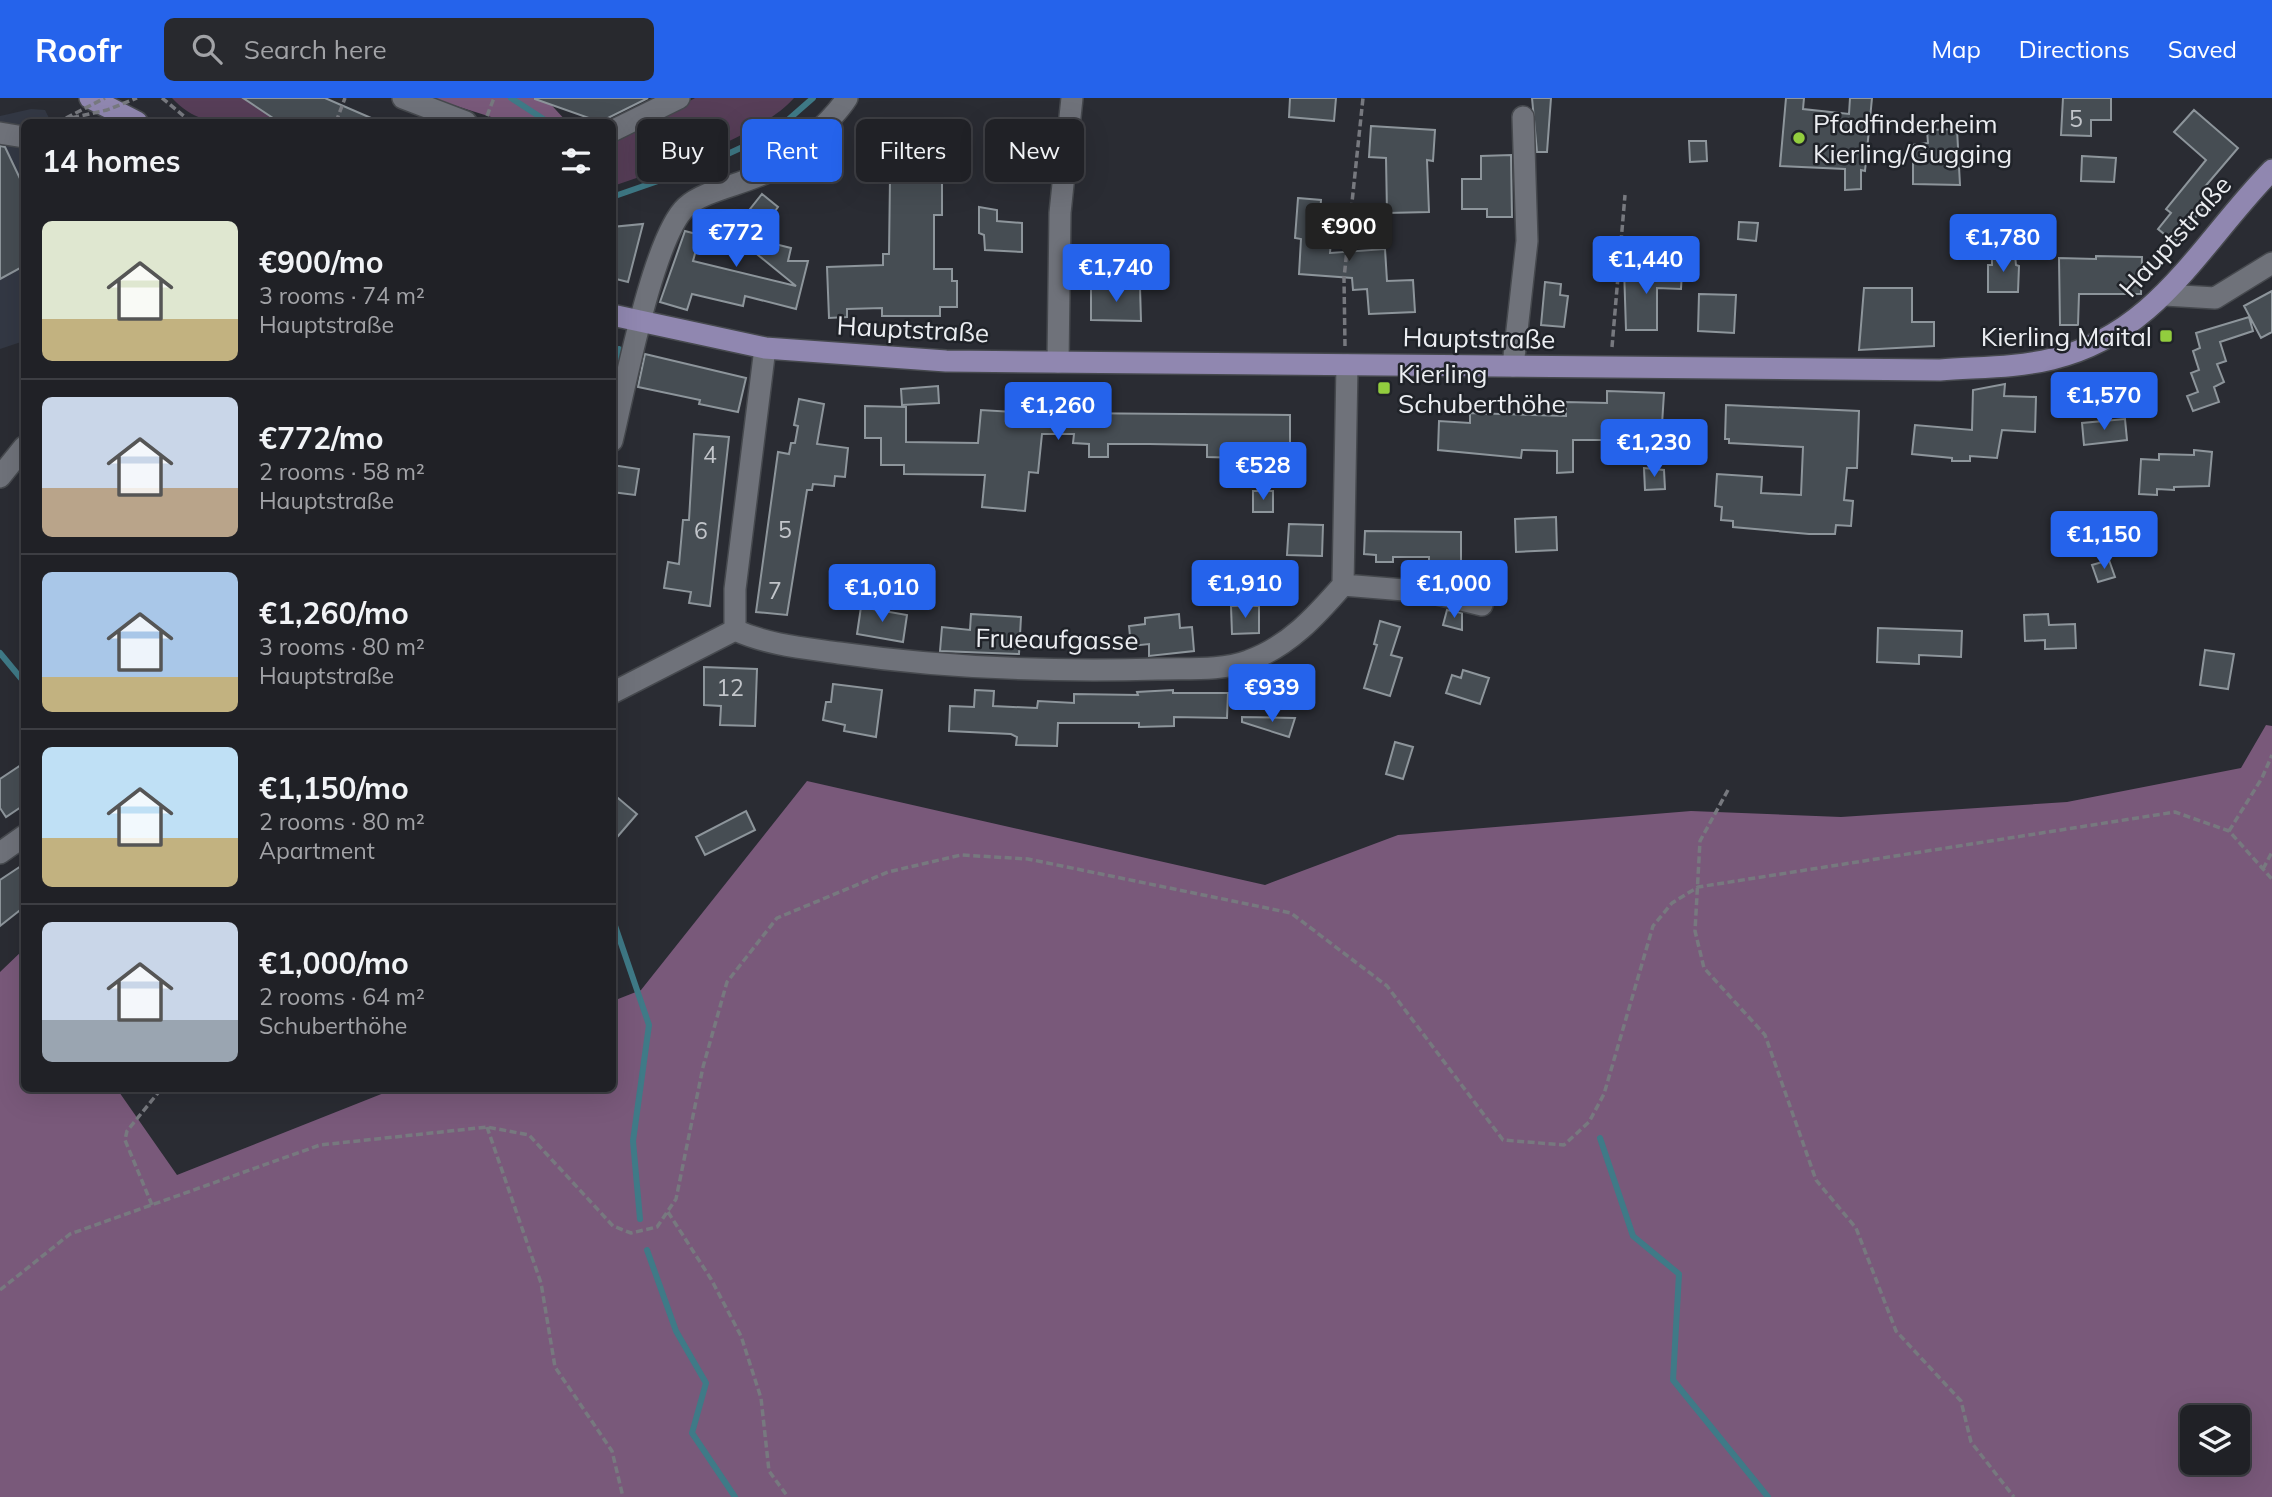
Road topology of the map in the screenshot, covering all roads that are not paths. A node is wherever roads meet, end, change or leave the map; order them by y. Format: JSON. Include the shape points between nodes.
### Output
{"nodes":[{"id":1,"x":90,"y":98,"type":"edge"},
{"id":2,"x":403,"y":98,"type":"edge"},
{"id":3,"x":679,"y":98,"type":"edge"},
{"id":4,"x":847,"y":98,"type":"edge"},
{"id":5,"x":1072,"y":98,"type":"edge"},
{"id":6,"x":1523,"y":117,"type":"dead end"},
{"id":7,"x":131,"y":119,"type":"edge"},
{"id":8,"x":458,"y":119,"type":"edge"},
{"id":9,"x":616,"y":129,"type":"edge"},
{"id":10,"x":0,"y":133,"type":"edge"},
{"id":11,"x":21,"y":136,"type":"edge"},
{"id":12,"x":2272,"y":170,"type":"edge"},
{"id":13,"x":2272,"y":263,"type":"edge"},
{"id":14,"x":2165,"y":295,"type":"junction"},
{"id":15,"x":616,"y":316,"type":"edge"},
{"id":16,"x":640,"y":322,"type":"junction"},
{"id":17,"x":765,"y":348,"type":"junction"},
{"id":18,"x":1058,"y":362,"type":"junction"},
{"id":19,"x":1347,"y":365,"type":"junction"},
{"id":20,"x":1513,"y":366,"type":"junction"},
{"id":21,"x":616,"y":424,"type":"edge"},
{"id":22,"x":21,"y":451,"type":"edge"},
{"id":23,"x":0,"y":477,"type":"edge"},
{"id":24,"x":1343,"y":585,"type":"junction"},
{"id":25,"x":1482,"y":605,"type":"dead end"},
{"id":26,"x":735,"y":630,"type":"junction"},
{"id":27,"x":616,"y":691,"type":"edge"},
{"id":28,"x":21,"y":838,"type":"edge"},
{"id":29,"x":0,"y":853,"type":"edge"}],
"edges":[{"from":1,"to":7,"type":"main road"},
{"from":2,"to":8,"type":"street"},
{"from":3,"to":9,"type":"street"},
{"from":4,"to":16,"type":"street","via":[[837,113],[770,171],[687,205],[670,226]]},
{"from":5,"to":18,"type":"street","via":[[1060,213]]},
{"from":6,"to":20,"type":"street","via":[[1527,241]]},
{"from":10,"to":11,"type":"street"},
{"from":12,"to":14,"type":"main road","name":"Hauptstraße"},
{"from":13,"to":14,"type":"street","via":[[2215,298]]},
{"from":14,"to":20,"type":"main road","name":"Hauptstraße","via":[[2143,317],[2086,349],[2011,367]]},
{"from":15,"to":16,"type":"main road","name":"Hauptstraße"},
{"from":16,"to":17,"type":"main road","name":"Hauptstraße"},
{"from":16,"to":21,"type":"street"},
{"from":17,"to":18,"type":"main road","name":"Hauptstraße","via":[[946,361]]},
{"from":17,"to":26,"type":"street","via":[[734,589]]},
{"from":18,"to":19,"type":"main road","name":"Hauptstraße"},
{"from":19,"to":20,"type":"main road","name":"Hauptstraße"},
{"from":19,"to":24,"type":"street"},
{"from":22,"to":23,"type":"street"},
{"from":24,"to":25,"type":"street","via":[[1429,592]]},
{"from":24,"to":26,"type":"street","name":"Frueaufgasse","via":[[1305,628],[1248,662],[1204,668],[1092,671],[979,666],[771,643]]},
{"from":26,"to":27,"type":"street"},
{"from":28,"to":29,"type":"street"}]}
